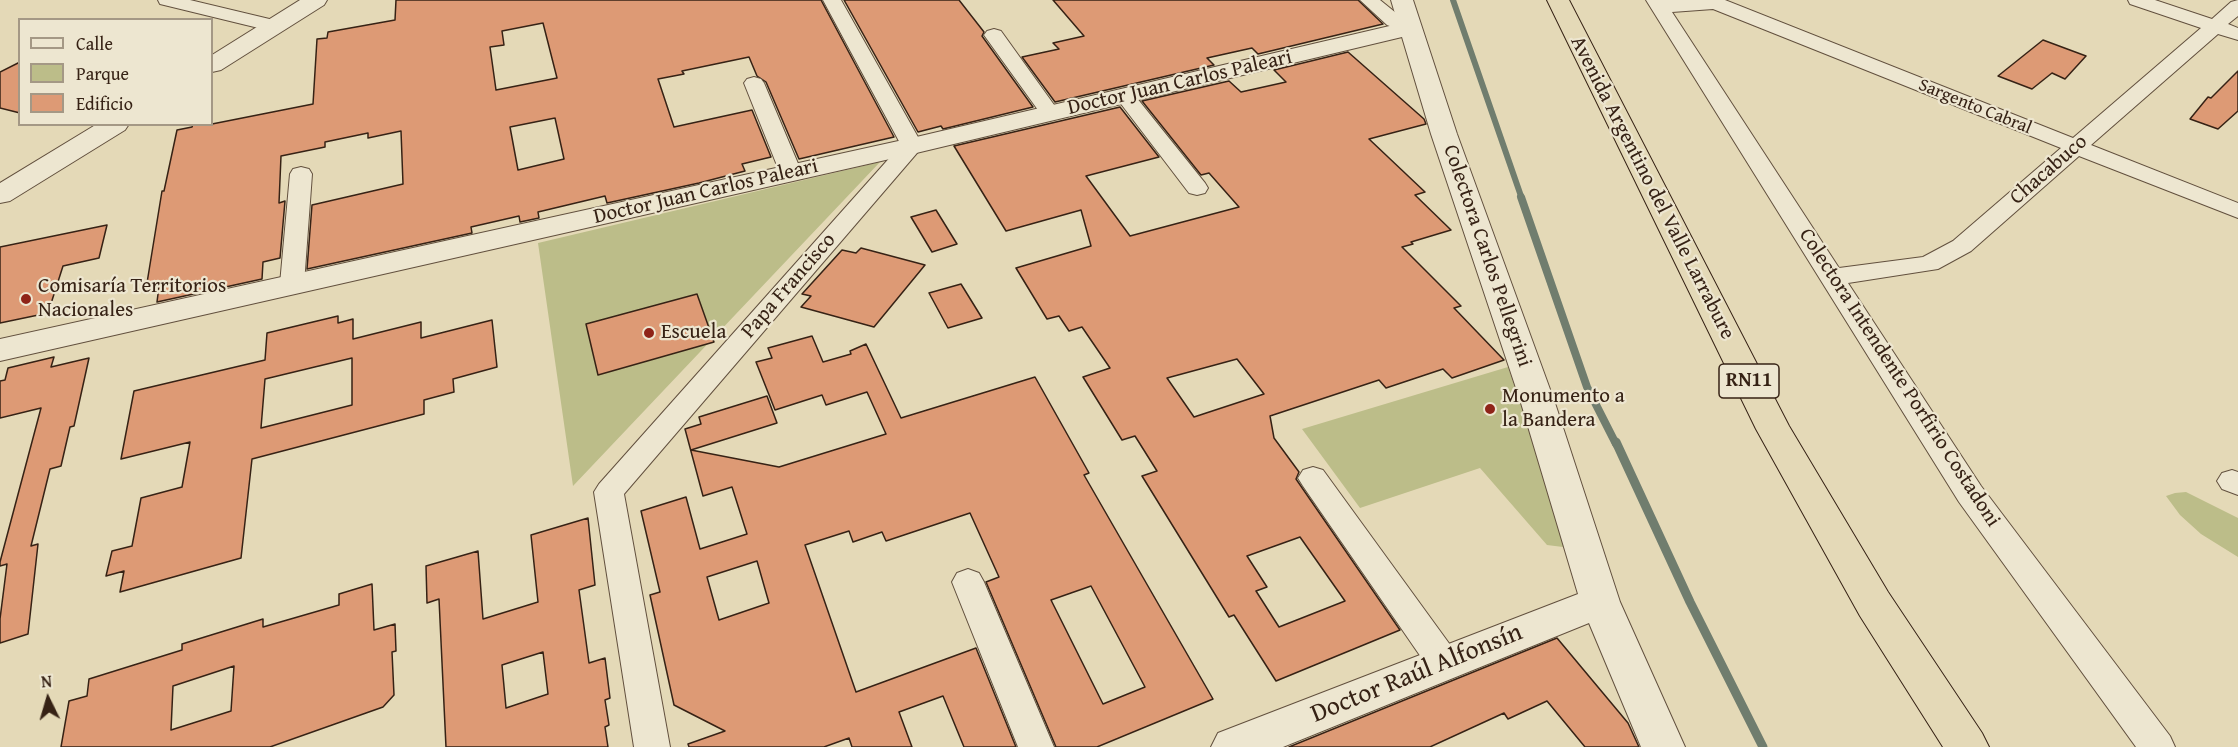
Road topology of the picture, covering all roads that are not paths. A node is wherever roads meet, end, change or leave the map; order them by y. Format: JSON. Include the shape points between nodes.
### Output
{"nodes":[{"id":1,"x":167,"y":0,"type":"edge"},
{"id":2,"x":316,"y":0,"type":"edge"},
{"id":3,"x":832,"y":0,"type":"edge"},
{"id":4,"x":1368,"y":0,"type":"edge"},
{"id":5,"x":1558,"y":0,"type":"edge"},
{"id":6,"x":2138,"y":0,"type":"edge"},
{"id":7,"x":1714,"y":1,"type":"edge"},
{"id":8,"x":1657,"y":3,"type":"edge"},
{"id":9,"x":2238,"y":6,"type":"edge"},
{"id":10,"x":1406,"y":14,"type":"edge"},
{"id":11,"x":275,"y":26,"type":"junction"},
{"id":12,"x":2213,"y":26,"type":"junction"},
{"id":13,"x":2238,"y":34,"type":"edge"},
{"id":14,"x":994,"y":35,"type":"dead end"},
{"id":15,"x":213,"y":64,"type":"edge"},
{"id":16,"x":754,"y":83,"type":"dead end"},
{"id":17,"x":1125,"y":96,"type":"junction"},
{"id":18,"x":1050,"y":113,"type":"junction"},
{"id":19,"x":113,"y":126,"type":"edge"},
{"id":20,"x":912,"y":146,"type":"junction"},
{"id":21,"x":2075,"y":147,"type":"junction"},
{"id":22,"x":791,"y":173,"type":"junction"},
{"id":23,"x":301,"y":174,"type":"dead end"},
{"id":24,"x":1197,"y":188,"type":"dead end"},
{"id":25,"x":0,"y":195,"type":"edge"},
{"id":26,"x":2238,"y":212,"type":"edge"},
{"id":27,"x":1832,"y":277,"type":"junction"},
{"id":28,"x":292,"y":284,"type":"junction"},
{"id":29,"x":0,"y":350,"type":"edge"},
{"id":30,"x":1313,"y":478,"type":"dead end"},
{"id":31,"x":968,"y":582,"type":"dead end"},
{"id":32,"x":1600,"y":602,"type":"junction"},
{"id":33,"x":1444,"y":663,"type":"junction"},
{"id":34,"x":652,"y":747,"type":"edge"},
{"id":35,"x":1036,"y":747,"type":"edge"},
{"id":36,"x":1233,"y":747,"type":"edge"},
{"id":37,"x":1663,"y":747,"type":"edge"},
{"id":38,"x":1967,"y":747,"type":"edge"},
{"id":39,"x":2157,"y":747,"type":"edge"}],
"edges":[{"from":1,"to":11,"type":"street"},
{"from":2,"to":11,"type":"street"},
{"from":3,"to":20,"type":"street"},
{"from":4,"to":10,"type":"street","via":[[1394,21]]},
{"from":5,"to":38,"type":"highway","name":"Avenida Argentino del Valle Larrabure","number":"RN11","via":[[1773,429],[1874,604]]},
{"from":6,"to":12,"type":"street"},
{"from":7,"to":8,"type":"street","via":[[1706,5]]},
{"from":7,"to":21,"type":"street","name":"Sargento Cabral"},
{"from":8,"to":27,"type":"street","name":"Colectora Intendente Porfirio Costadoni"},
{"from":9,"to":12,"type":"street","name":"Chacabuco"},
{"from":10,"to":17,"type":"street","name":"Doctor Juan Carlos Paleari"},
{"from":10,"to":32,"type":"street","name":"Colectora Carlos Pellegrini","via":[[1538,403]]},
{"from":11,"to":15,"type":"street"},
{"from":12,"to":13,"type":"street"},
{"from":12,"to":21,"type":"street","name":"Chacabuco"},
{"from":14,"to":18,"type":"street"},
{"from":16,"to":22,"type":"street"},
{"from":17,"to":18,"type":"street","name":"Doctor Juan Carlos Paleari"},
{"from":17,"to":24,"type":"street"},
{"from":18,"to":20,"type":"street","name":"Doctor Juan Carlos Paleari"},
{"from":19,"to":25,"type":"street"},
{"from":20,"to":22,"type":"street","name":"Doctor Juan Carlos Paleari"},
{"from":20,"to":34,"type":"street","name":"Papa Francisco","via":[[609,492]]},
{"from":21,"to":26,"type":"street","name":"Sargento Cabral"},
{"from":21,"to":27,"type":"street","name":"Chacabuco","via":[[1962,246],[1929,264]]},
{"from":22,"to":28,"type":"street","name":"Doctor Juan Carlos Paleari"},
{"from":23,"to":28,"type":"street"},
{"from":27,"to":39,"type":"street","name":"Colectora Intendente Porfirio Costadoni","via":[[1970,494]]},
{"from":28,"to":29,"type":"street","name":"Doctor Juan Carlos Paleari"},
{"from":30,"to":33,"type":"street"},
{"from":31,"to":35,"type":"street"},
{"from":32,"to":33,"type":"street","name":"Doctor Raúl Alfonsín"},
{"from":32,"to":37,"type":"street","name":"Colectora Carlos Pellegrini"},
{"from":33,"to":36,"type":"street","name":"Doctor Raúl Alfonsín"}]}
